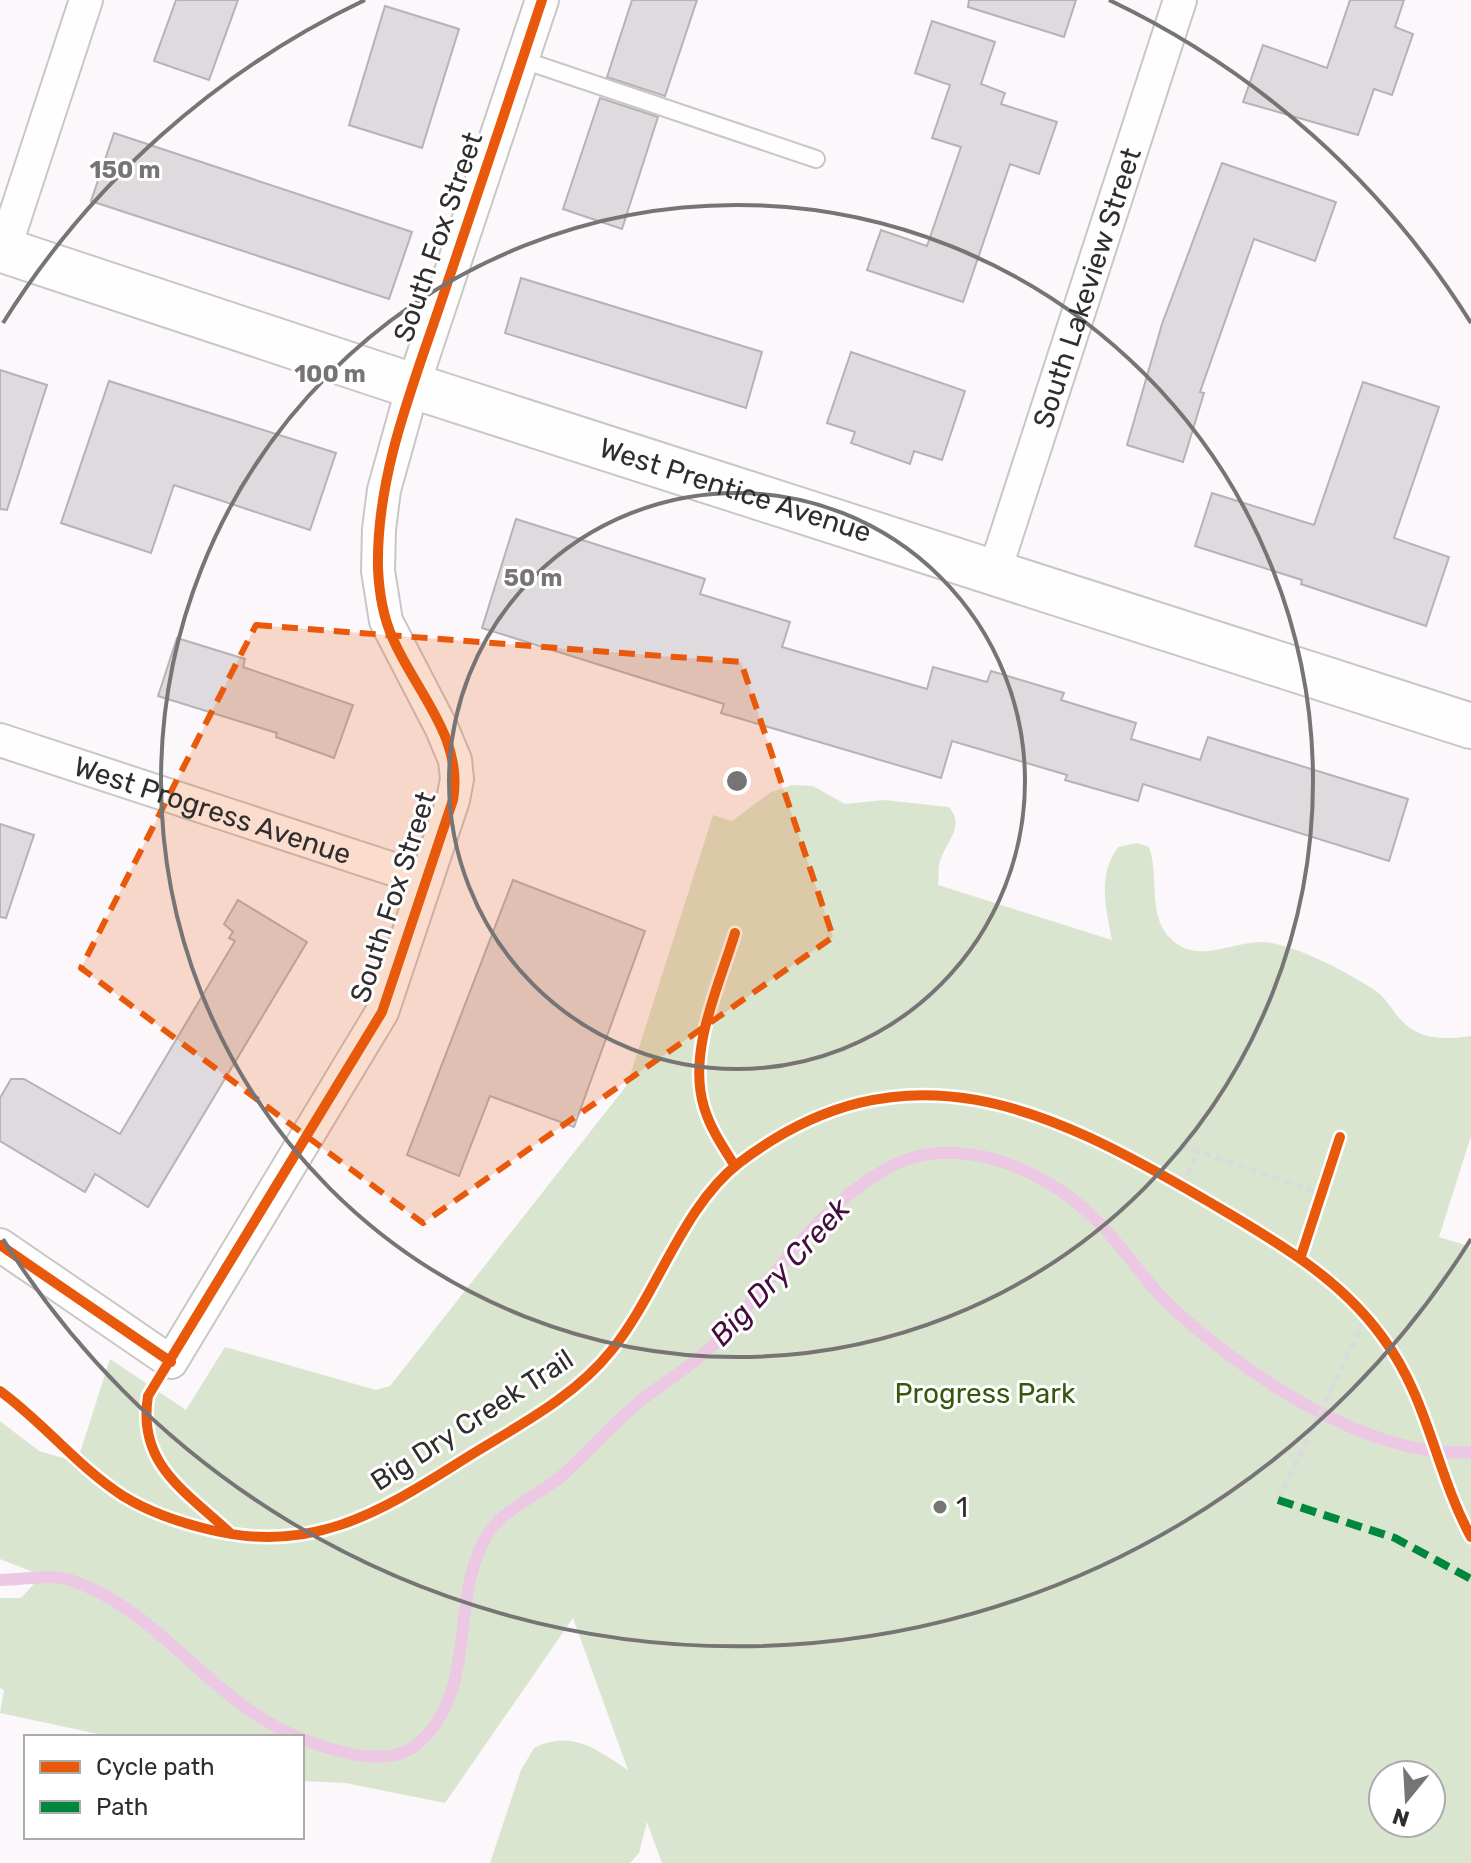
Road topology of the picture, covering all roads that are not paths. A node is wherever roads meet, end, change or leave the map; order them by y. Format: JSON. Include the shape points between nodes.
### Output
{"nodes":[{"id":1,"x":86,"y":0,"type":"edge"},
{"id":2,"x":542,"y":0,"type":"edge"},
{"id":3,"x":1180,"y":0,"type":"edge"},
{"id":4,"x":523,"y":60,"type":"junction"},
{"id":5,"x":816,"y":159,"type":"dead end"},
{"id":6,"x":2,"y":250,"type":"edge"},
{"id":7,"x":413,"y":386,"type":"junction"},
{"id":8,"x":994,"y":573,"type":"junction"},
{"id":9,"x":1471,"y":726,"type":"edge"},
{"id":10,"x":0,"y":740,"type":"edge"},
{"id":11,"x":426,"y":880,"type":"junction"},
{"id":12,"x":0,"y":1245,"type":"edge"}],
"edges":[{"from":1,"to":6,"type":"street"},
{"from":2,"to":4,"type":"street","name":"South Fox Street"},
{"from":3,"to":8,"type":"street","name":"South Lakeview Street"},
{"from":4,"to":5,"type":"lane"},
{"from":4,"to":7,"type":"street","name":"South Fox Street"},
{"from":6,"to":7,"type":"street","name":"West Prentice Avenue"},
{"from":7,"to":8,"type":"street","name":"West Prentice Avenue"},
{"from":7,"to":11,"type":"street","name":"South Fox Street","via":[[384,490],[378,571],[394,642],[455,760],[453,800]]},
{"from":8,"to":9,"type":"street","name":"West Prentice Avenue"},
{"from":10,"to":11,"type":"street","name":"West Progress Avenue"},
{"from":11,"to":12,"type":"street","name":"South Fox Street","via":[[382,1012],[171,1362]]}]}
